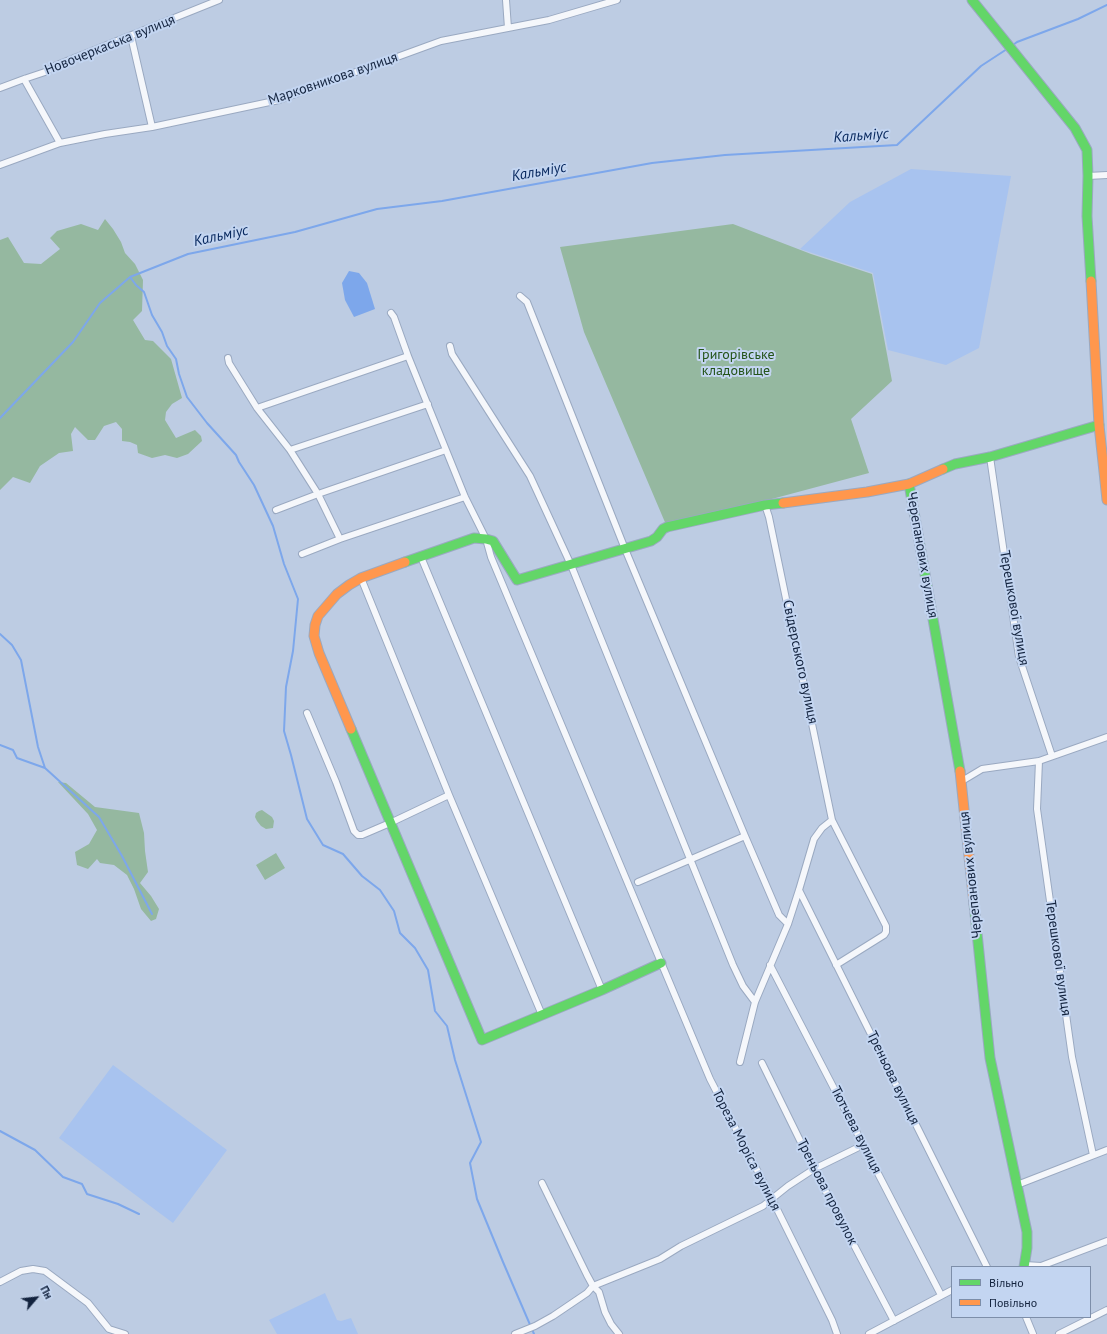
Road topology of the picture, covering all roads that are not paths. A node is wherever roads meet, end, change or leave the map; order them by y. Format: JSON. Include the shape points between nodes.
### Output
{"nodes":[{"id":1,"x":219,"y":0,"type":"edge"},
{"id":2,"x":506,"y":0,"type":"edge"},
{"id":3,"x":617,"y":0,"type":"edge"},
{"id":4,"x":972,"y":0,"type":"edge"},
{"id":5,"x":508,"y":28,"type":"junction"},
{"id":6,"x":131,"y":36,"type":"junction"},
{"id":7,"x":24,"y":78,"type":"junction"},
{"id":8,"x":0,"y":88,"type":"edge"},
{"id":9,"x":152,"y":127,"type":"junction"},
{"id":10,"x":60,"y":143,"type":"junction"},
{"id":11,"x":0,"y":165,"type":"edge"},
{"id":12,"x":1107,"y":175,"type":"edge"},
{"id":13,"x":1088,"y":176,"type":"junction"},
{"id":14,"x":520,"y":296,"type":"dead end"},
{"id":15,"x":391,"y":313,"type":"dead end"},
{"id":16,"x":450,"y":346,"type":"dead end"},
{"id":17,"x":408,"y":356,"type":"junction"},
{"id":18,"x":228,"y":358,"type":"dead end"},
{"id":19,"x":428,"y":404,"type":"junction"},
{"id":20,"x":257,"y":408,"type":"junction"},
{"id":21,"x":1099,"y":425,"type":"junction"},
{"id":22,"x":290,"y":450,"type":"junction"},
{"id":23,"x":446,"y":450,"type":"junction"},
{"id":24,"x":990,"y":457,"type":"junction"},
{"id":25,"x":909,"y":484,"type":"junction"},
{"id":26,"x":318,"y":494,"type":"junction"},
{"id":27,"x":465,"y":497,"type":"junction"},
{"id":28,"x":1107,"y":500,"type":"edge"},
{"id":29,"x":765,"y":505,"type":"junction"},
{"id":30,"x":276,"y":510,"type":"dead end"},
{"id":31,"x":340,"y":539,"type":"junction"},
{"id":32,"x":486,"y":539,"type":"junction"},
{"id":33,"x":625,"y":549,"type":"junction"},
{"id":34,"x":302,"y":554,"type":"dead end"},
{"id":35,"x":421,"y":557,"type":"junction"},
{"id":36,"x":571,"y":565,"type":"junction"},
{"id":37,"x":361,"y":578,"type":"junction"},
{"id":38,"x":307,"y":713,"type":"dead end"},
{"id":39,"x":1107,"y":737,"type":"edge"},
{"id":40,"x":1052,"y":756,"type":"junction"},
{"id":41,"x":1039,"y":761,"type":"junction"},
{"id":42,"x":962,"y":781,"type":"junction"},
{"id":43,"x":449,"y":795,"type":"junction"},
{"id":44,"x":832,"y":820,"type":"junction"},
{"id":45,"x":390,"y":823,"type":"junction"},
{"id":46,"x":745,"y":836,"type":"junction"},
{"id":47,"x":689,"y":860,"type":"junction"},
{"id":48,"x":638,"y":882,"type":"dead end"},
{"id":49,"x":800,"y":890,"type":"junction"},
{"id":50,"x":788,"y":924,"type":"junction"},
{"id":51,"x":661,"y":963,"type":"junction"},
{"id":52,"x":770,"y":965,"type":"junction"},
{"id":53,"x":836,"y":965,"type":"junction"},
{"id":54,"x":602,"y":990,"type":"junction"},
{"id":55,"x":755,"y":1002,"type":"junction"},
{"id":56,"x":542,"y":1015,"type":"junction"},
{"id":57,"x":740,"y":1062,"type":"dead end"},
{"id":58,"x":762,"y":1063,"type":"dead end"},
{"id":59,"x":863,"y":1145,"type":"junction"},
{"id":60,"x":1107,"y":1150,"type":"edge"},
{"id":61,"x":1093,"y":1155,"type":"junction"},
{"id":62,"x":814,"y":1169,"type":"junction"},
{"id":63,"x":542,"y":1183,"type":"dead end"},
{"id":64,"x":1017,"y":1184,"type":"junction"},
{"id":65,"x":772,"y":1199,"type":"junction"},
{"id":66,"x":1107,"y":1241,"type":"edge"},
{"id":67,"x":987,"y":1266,"type":"edge"},
{"id":68,"x":1025,"y":1266,"type":"edge"},
{"id":69,"x":0,"y":1282,"type":"edge"},
{"id":70,"x":593,"y":1286,"type":"junction"},
{"id":71,"x":951,"y":1290,"type":"edge"},
{"id":72,"x":941,"y":1295,"type":"junction"},
{"id":73,"x":1107,"y":1310,"type":"edge"},
{"id":74,"x":1026,"y":1318,"type":"edge"},
{"id":75,"x":894,"y":1321,"type":"junction"},
{"id":76,"x":125,"y":1334,"type":"edge"},
{"id":77,"x":515,"y":1334,"type":"edge"},
{"id":78,"x":619,"y":1334,"type":"edge"},
{"id":79,"x":837,"y":1334,"type":"edge"},
{"id":80,"x":869,"y":1334,"type":"edge"},
{"id":81,"x":1033,"y":1334,"type":"edge"},
{"id":82,"x":1059,"y":1334,"type":"edge"}],
"edges":[{"from":1,"to":6,"type":"street","name":"Новочеркаська вулиця"},
{"from":2,"to":5,"type":"street"},
{"from":3,"to":5,"type":"street","name":"Марковникова вулиця","via":[[549,20]]},
{"from":4,"to":13,"type":"street","via":[[1075,128],[1087,150]]},
{"from":5,"to":9,"type":"street","name":"Марковникова вулиця","via":[[441,41],[279,100]]},
{"from":6,"to":7,"type":"street","name":"Новочеркаська вулиця","via":[[45,72]]},
{"from":6,"to":9,"type":"street"},
{"from":7,"to":8,"type":"street","name":"Новочеркаська вулиця"},
{"from":7,"to":10,"type":"street"},
{"from":9,"to":10,"type":"street","name":"Марковникова вулиця"},
{"from":10,"to":11,"type":"street","name":"Марковникова вулиця"},
{"from":12,"to":13,"type":"street"},
{"from":13,"to":21,"type":"street","via":[[1087,216]]},
{"from":14,"to":33,"type":"street","via":[[527,302]]},
{"from":15,"to":17,"type":"street","name":"Тореза Моріса вулиця"},
{"from":16,"to":36,"type":"street","via":[[452,354],[530,476]]},
{"from":17,"to":19,"type":"street","name":"Тореза Моріса вулиця"},
{"from":17,"to":20,"type":"street"},
{"from":18,"to":20,"type":"street"},
{"from":19,"to":22,"type":"street"},
{"from":19,"to":23,"type":"street","name":"Тореза Моріса вулиця"},
{"from":20,"to":22,"type":"street"},
{"from":21,"to":24,"type":"street"},
{"from":21,"to":28,"type":"street"},
{"from":22,"to":26,"type":"street"},
{"from":23,"to":26,"type":"street"},
{"from":23,"to":27,"type":"street","name":"Тореза Моріса вулиця"},
{"from":24,"to":25,"type":"street","via":[[955,464]]},
{"from":24,"to":40,"type":"street","name":"Терешкової вулиця","via":[[1019,656]]},
{"from":25,"to":29,"type":"street"},
{"from":25,"to":42,"type":"street","name":"Черепанових вулиця"},
{"from":26,"to":30,"type":"street"},
{"from":26,"to":31,"type":"street"},
{"from":27,"to":31,"type":"street"},
{"from":27,"to":32,"type":"street","name":"Тореза Моріса вулиця"},
{"from":29,"to":33,"type":"street","via":[[667,527],[651,541]]},
{"from":29,"to":44,"type":"street","name":"Свiдерського вулиця","via":[[770,517]]},
{"from":31,"to":34,"type":"street"},
{"from":32,"to":35,"type":"street","via":[[474,538]]},
{"from":32,"to":36,"type":"street","via":[[493,541],[516,580]]},
{"from":32,"to":51,"type":"street","name":"Тореза Моріса вулиця","via":[[491,557]]},
{"from":33,"to":36,"type":"street"},
{"from":33,"to":46,"type":"street"},
{"from":35,"to":37,"type":"street"},
{"from":35,"to":54,"type":"street"},
{"from":36,"to":47,"type":"street"},
{"from":37,"to":43,"type":"street"},
{"from":37,"to":45,"type":"street","via":[[343,589],[318,616],[314,636]]},
{"from":38,"to":45,"type":"street","via":[[354,831],[362,835]]},
{"from":39,"to":40,"type":"street"},
{"from":40,"to":41,"type":"street"},
{"from":41,"to":42,"type":"street","via":[[982,769]]},
{"from":41,"to":61,"type":"street","name":"Терешкової вулиця","via":[[1037,809],[1072,1057]]},
{"from":42,"to":64,"type":"street","name":"Черепанових вулиця","via":[[990,1058]]},
{"from":43,"to":45,"type":"street"},
{"from":43,"to":56,"type":"street"},
{"from":44,"to":49,"type":"street","via":[[814,839]]},
{"from":44,"to":53,"type":"street","name":"Свiдерського вулиця","via":[[886,926],[884,935]]},
{"from":45,"to":56,"type":"street","via":[[482,1040]]},
{"from":46,"to":47,"type":"street"},
{"from":46,"to":50,"type":"street","via":[[779,915]]},
{"from":47,"to":48,"type":"street"},
{"from":47,"to":55,"type":"street","via":[[742,986]]},
{"from":49,"to":50,"type":"street"},
{"from":49,"to":53,"type":"street","name":"Треньова вулиця"},
{"from":50,"to":52,"type":"street"},
{"from":51,"to":54,"type":"street"},
{"from":51,"to":65,"type":"street","name":"Тореза Моріса вулиця","via":[[710,1079]]},
{"from":52,"to":55,"type":"street"},
{"from":52,"to":59,"type":"street","name":"Тютчева вулиця"},
{"from":53,"to":67,"type":"street","name":"Треньова вулиця"},
{"from":54,"to":56,"type":"street"},
{"from":55,"to":57,"type":"street"},
{"from":58,"to":62,"type":"street","name":"Треньова провулок"},
{"from":59,"to":62,"type":"street"},
{"from":59,"to":72,"type":"street","name":"Тютчева вулиця"},
{"from":60,"to":61,"type":"street"},
{"from":61,"to":64,"type":"street"},
{"from":62,"to":65,"type":"street"},
{"from":62,"to":75,"type":"street","name":"Треньова провулок"},
{"from":63,"to":70,"type":"street"},
{"from":64,"to":68,"type":"street","name":"Черепанових вулиця","via":[[1027,1232]]},
{"from":65,"to":70,"type":"street","via":[[660,1259]]},
{"from":65,"to":79,"type":"street","name":"Тореза Моріса вулиця"},
{"from":66,"to":68,"type":"street","via":[[1041,1266]]},
{"from":69,"to":76,"type":"street","via":[[21,1271],[45,1271],[88,1303],[109,1329]]},
{"from":70,"to":77,"type":"street","via":[[553,1316]]},
{"from":70,"to":78,"type":"street","via":[[599,1292],[605,1312]]},
{"from":71,"to":72,"type":"street"},
{"from":72,"to":75,"type":"street"},
{"from":73,"to":82,"type":"street"},
{"from":74,"to":81,"type":"street"},
{"from":75,"to":80,"type":"street"}]}
